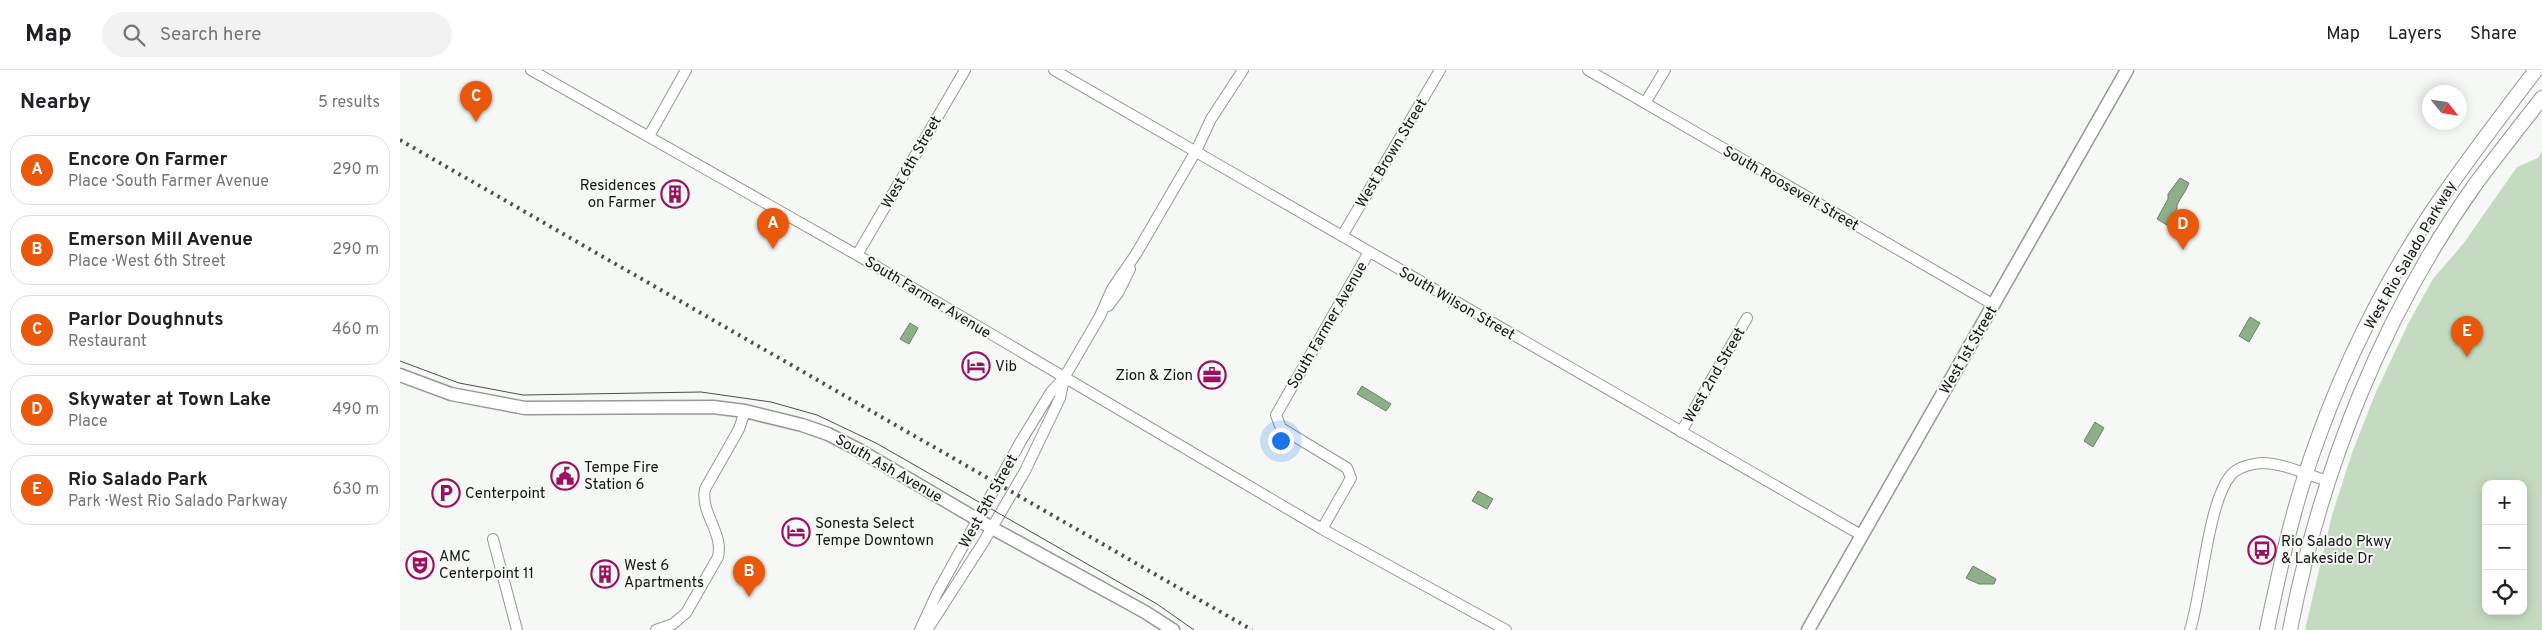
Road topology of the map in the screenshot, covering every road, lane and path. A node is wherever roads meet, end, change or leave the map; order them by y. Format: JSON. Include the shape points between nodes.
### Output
{"nodes":[{"id":1,"x":531,"y":70,"type":"edge"},
{"id":2,"x":686,"y":70,"type":"edge"},
{"id":3,"x":965,"y":70,"type":"edge"},
{"id":4,"x":1054,"y":70,"type":"edge"},
{"id":5,"x":1243,"y":70,"type":"edge"},
{"id":6,"x":1440,"y":70,"type":"edge"},
{"id":7,"x":1588,"y":70,"type":"edge"},
{"id":8,"x":1665,"y":70,"type":"edge"},
{"id":9,"x":2127,"y":70,"type":"edge"},
{"id":10,"x":2536,"y":70,"type":"edge"},
{"id":11,"x":2542,"y":98,"type":"edge"},
{"id":12,"x":1646,"y":103,"type":"junction"},
{"id":13,"x":649,"y":136,"type":"junction"},
{"id":14,"x":1196,"y":151,"type":"junction"},
{"id":15,"x":1342,"y":236,"type":"junction"},
{"id":16,"x":1369,"y":252,"type":"junction"},
{"id":17,"x":857,"y":255,"type":"junction"},
{"id":18,"x":1994,"y":306,"type":"junction"},
{"id":19,"x":1747,"y":318,"type":"dead end"},
{"id":20,"x":400,"y":375,"type":"edge"},
{"id":21,"x":1064,"y":378,"type":"junction"},
{"id":22,"x":745,"y":411,"type":"junction"},
{"id":23,"x":1682,"y":432,"type":"junction"},
{"id":24,"x":2306,"y":474,"type":"junction"},
{"id":25,"x":2328,"y":481,"type":"junction"},
{"id":26,"x":978,"y":519,"type":"junction"},
{"id":27,"x":992,"y":528,"type":"junction"},
{"id":28,"x":1322,"y":529,"type":"junction"},
{"id":29,"x":1861,"y":535,"type":"junction"},
{"id":30,"x":493,"y":539,"type":"dead end"},
{"id":31,"x":517,"y":630,"type":"edge"},
{"id":32,"x":656,"y":630,"type":"edge"},
{"id":33,"x":920,"y":630,"type":"edge"},
{"id":34,"x":927,"y":630,"type":"edge"},
{"id":35,"x":1172,"y":630,"type":"edge"},
{"id":36,"x":1506,"y":630,"type":"edge"},
{"id":37,"x":1808,"y":630,"type":"edge"},
{"id":38,"x":2190,"y":630,"type":"edge"},
{"id":39,"x":2267,"y":630,"type":"edge"},
{"id":40,"x":2290,"y":630,"type":"edge"}],
"edges":[{"from":1,"to":13,"type":"street","name":"South Farmer Avenue"},
{"from":2,"to":13,"type":"street"},
{"from":3,"to":17,"type":"street","name":"West 6th Street"},
{"from":4,"to":14,"type":"street","name":"South Wilson Street"},
{"from":5,"to":14,"type":"street","name":"West 5th Street","via":[[1224,110]]},
{"from":6,"to":15,"type":"street","name":"West Brown Street"},
{"from":7,"to":12,"type":"street","name":"South Roosevelt Street"},
{"from":8,"to":12,"type":"street"},
{"from":9,"to":18,"type":"street","name":"West 1st Street"},
{"from":10,"to":24,"type":"main road","name":"West Rio Salado Parkway","via":[[2469,157],[2384,293],[2340,385]]},
{"from":11,"to":25,"type":"main road","name":"West Rio Salado Parkway","via":[[2478,182],[2412,289],[2372,366]]},
{"from":12,"to":18,"type":"street","name":"South Roosevelt Street"},
{"from":13,"to":17,"type":"street","name":"South Farmer Avenue"},
{"from":14,"to":15,"type":"street","name":"South Wilson Street"},
{"from":14,"to":21,"type":"street","name":"West 5th Street","via":[[1136,254],[1118,293],[1100,316]]},
{"from":15,"to":16,"type":"street","name":"South Wilson Street"},
{"from":16,"to":23,"type":"street","name":"South Wilson Street"},
{"from":16,"to":28,"type":"street","name":"South Farmer Avenue","via":[[1276,415],[1281,428],[1347,468],[1351,478]]},
{"from":17,"to":21,"type":"street","name":"South Farmer Avenue"},
{"from":18,"to":29,"type":"street","name":"West 1st Street"},
{"from":19,"to":23,"type":"street","name":"West 2nd Street"},
{"from":20,"to":22,"type":"street","name":"South Ash Avenue","via":[[450,394],[525,408],[691,406]]},
{"from":21,"to":26,"type":"street","name":"West 5th Street","via":[[1051,392],[1020,441]]},
{"from":21,"to":27,"type":"street","name":"West 5th Street","via":[[1060,398],[1025,471]]},
{"from":21,"to":28,"type":"street","name":"South Farmer Avenue"},
{"from":22,"to":26,"type":"street","name":"South Ash Avenue","via":[[828,434]]},
{"from":22,"to":32,"type":"street","via":[[739,429],[705,489],[704,504],[718,539],[718,557],[686,613],[673,624]]},
{"from":23,"to":29,"type":"street","name":"South Wilson Street"},
{"from":24,"to":25,"type":"street"},
{"from":24,"to":38,"type":"street","via":[[2262,463],[2249,465],[2231,475],[2220,496],[2212,525]]},
{"from":24,"to":39,"type":"main road","name":"West Rio Salado Parkway"},
{"from":25,"to":40,"type":"main road","name":"West Rio Salado Parkway"},
{"from":26,"to":27,"type":"street","name":"South Ash Avenue"},
{"from":26,"to":33,"type":"street","name":"West 5th Street"},
{"from":27,"to":34,"type":"street","name":"West 5th Street"},
{"from":27,"to":35,"type":"street","name":"South Ash Avenue"},
{"from":28,"to":36,"type":"street","name":"South Farmer Avenue"},
{"from":29,"to":37,"type":"street","name":"West 1st Street"},
{"from":30,"to":31,"type":"street"}]}
